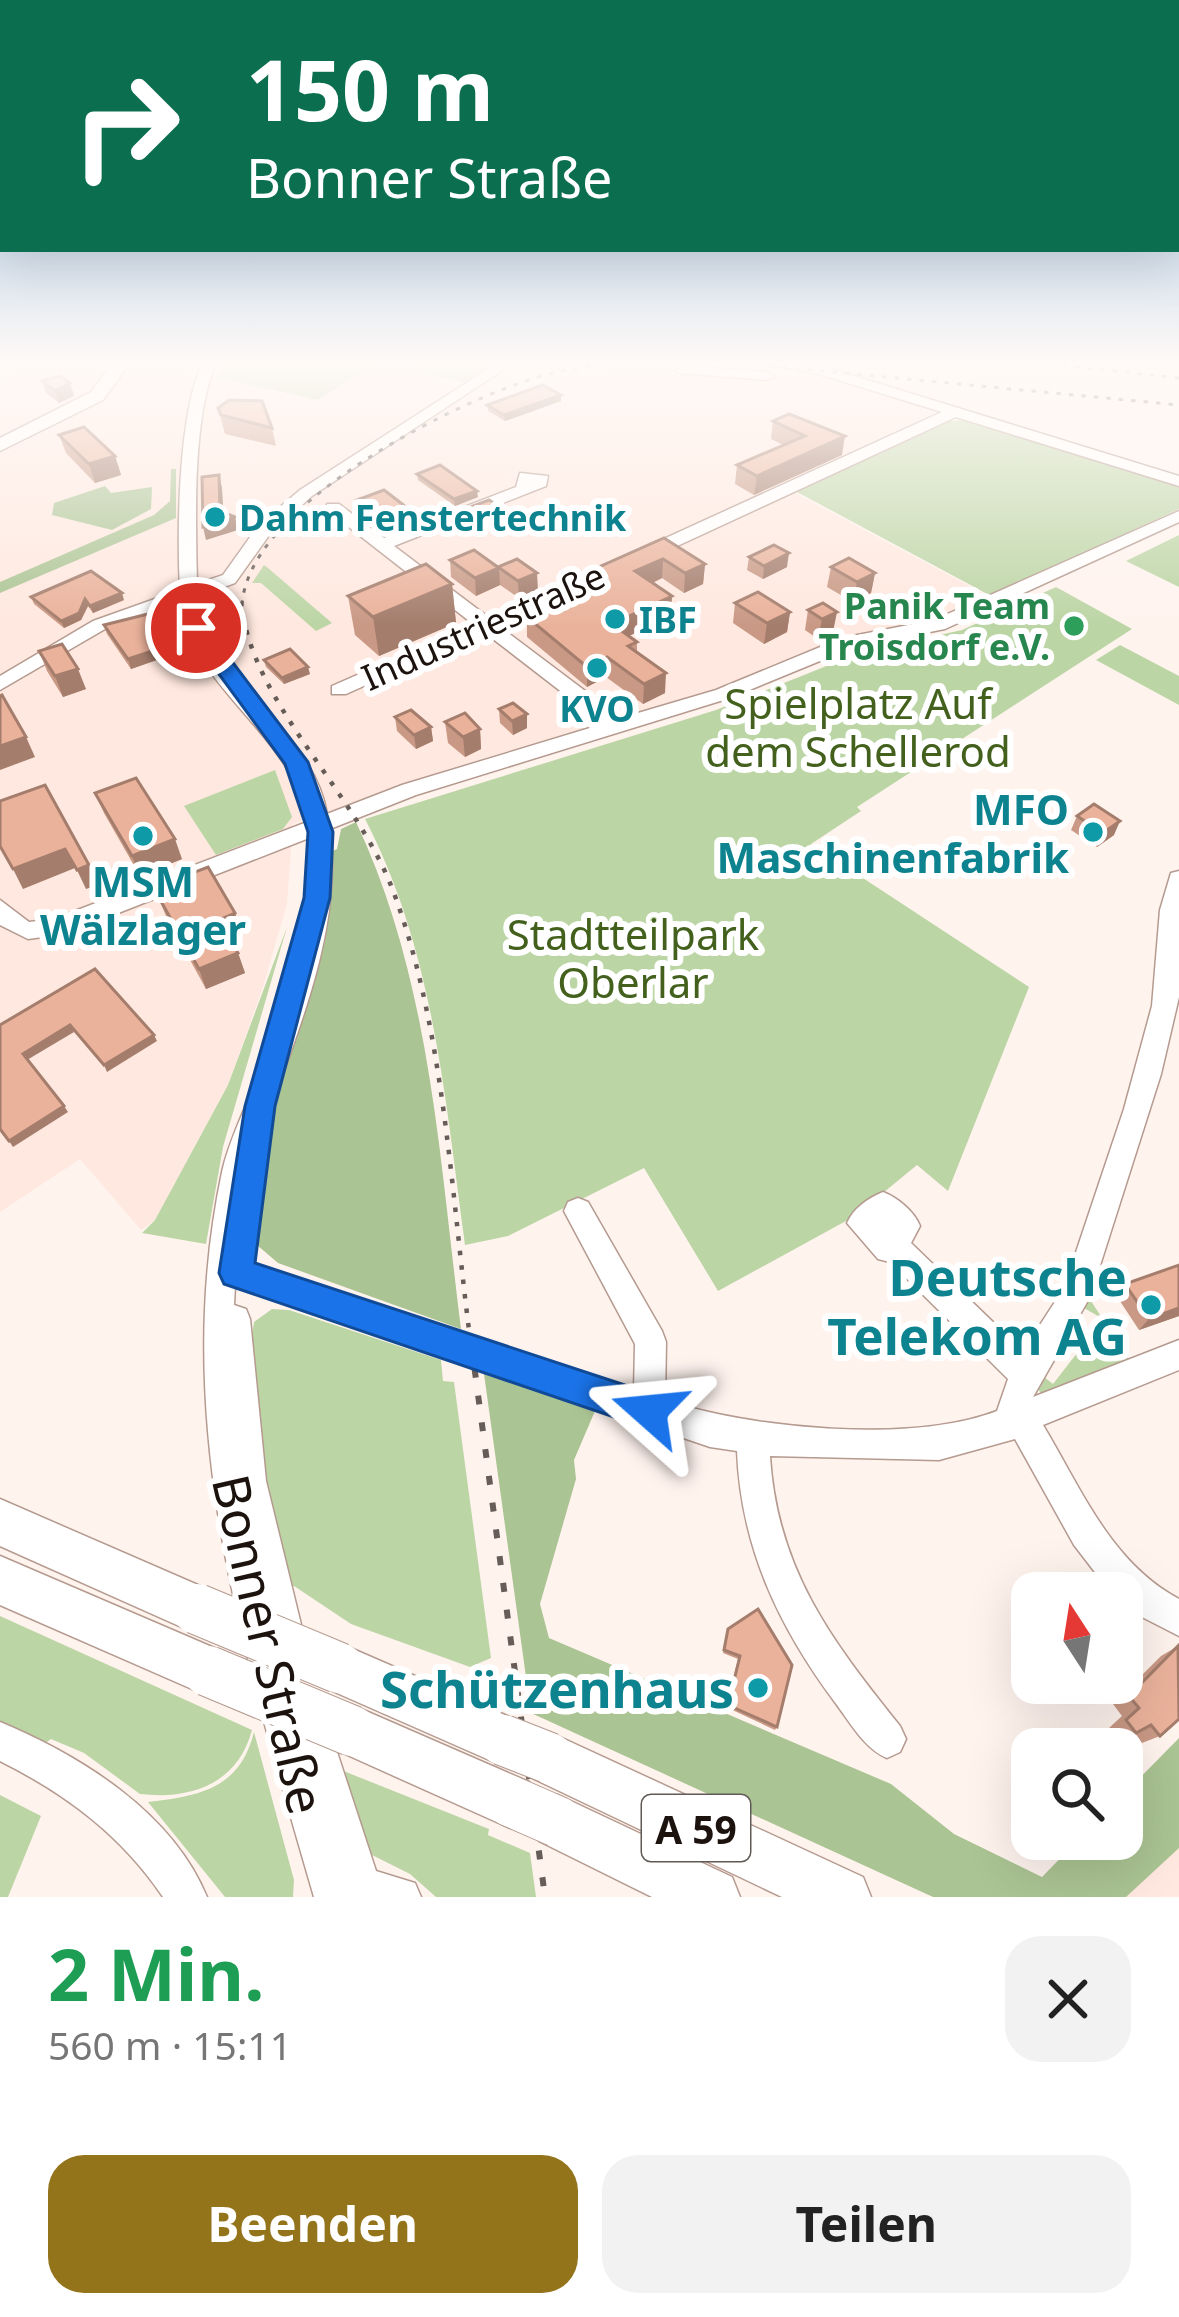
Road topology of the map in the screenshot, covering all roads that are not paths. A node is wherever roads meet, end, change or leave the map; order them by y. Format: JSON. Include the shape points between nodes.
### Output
{"nodes":[{"id":1,"x":194,"y":449,"type":"edge"},
{"id":2,"x":376,"y":449,"type":"edge"},
{"id":3,"x":875,"y":449,"type":"edge"},
{"id":4,"x":1074,"y":449,"type":"edge"},
{"id":5,"x":1179,"y":481,"type":"edge"},
{"id":6,"x":524,"y":489,"type":"dead end"},
{"id":7,"x":333,"y":507,"type":"dead end"},
{"id":8,"x":1179,"y":516,"type":"edge"},
{"id":9,"x":383,"y":544,"type":"junction"},
{"id":10,"x":630,"y":561,"type":"edge"},
{"id":11,"x":610,"y":570,"type":"edge"},
{"id":12,"x":190,"y":592,"type":"junction"},
{"id":13,"x":487,"y":625,"type":"junction"},
{"id":14,"x":0,"y":684,"type":"edge"},
{"id":15,"x":339,"y":690,"type":"dead end"},
{"id":16,"x":617,"y":725,"type":"junction"},
{"id":17,"x":319,"y":824,"type":"junction"},
{"id":18,"x":1179,"y":879,"type":"edge"},
{"id":19,"x":0,"y":909,"type":"edge"},
{"id":20,"x":1175,"y":922,"type":"edge"},
{"id":21,"x":578,"y":1211,"type":"dead end"},
{"id":22,"x":893,"y":1245,"type":"dead end"},
{"id":23,"x":229,"y":1270,"type":"junction"},
{"id":24,"x":1179,"y":1355,"type":"edge"},
{"id":25,"x":1026,"y":1376,"type":"junction"},
{"id":26,"x":649,"y":1411,"type":"junction"},
{"id":27,"x":1017,"y":1422,"type":"junction"},
{"id":28,"x":753,"y":1439,"type":"junction"},
{"id":29,"x":0,"y":1522,"type":"edge"},
{"id":30,"x":0,"y":1580,"type":"edge"},
{"id":31,"x":1179,"y":1618,"type":"edge"},
{"id":32,"x":887,"y":1739,"type":"dead end"},
{"id":33,"x":0,"y":1742,"type":"edge"},
{"id":34,"x":364,"y":1896,"type":"edge"},
{"id":35,"x":187,"y":1897,"type":"edge"},
{"id":36,"x":712,"y":1897,"type":"edge"},
{"id":37,"x":843,"y":1897,"type":"edge"}],
"edges":[{"from":1,"to":12,"type":"street","name":"Bonner Straße"},
{"from":2,"to":12,"type":"street","via":[[264,530],[230,579]]},
{"from":3,"to":10,"type":"street","name":"Industriestraße"},
{"from":4,"to":5,"type":"street"},
{"from":6,"to":9,"type":"street"},
{"from":7,"to":9,"type":"street"},
{"from":8,"to":16,"type":"street","via":[[939,625],[849,642],[723,694]]},
{"from":9,"to":13,"type":"street"},
{"from":11,"to":13,"type":"street","name":"Industriestraße"},
{"from":12,"to":14,"type":"street","via":[[100,625]]},
{"from":12,"to":17,"type":"street","name":"Bonner Straße","via":[[200,636],[296,762]]},
{"from":13,"to":15,"type":"street","name":"Industriestraße"},
{"from":13,"to":16,"type":"street"},
{"from":16,"to":17,"type":"street"},
{"from":17,"to":19,"type":"street","via":[[49,930],[19,931]]},
{"from":17,"to":23,"type":"street","name":"Bonner Straße","via":[[317,898],[260,1106]]},
{"from":18,"to":20,"type":"street"},
{"from":20,"to":25,"type":"street","via":[[1166,1003],[1084,1276],[1070,1313]]},
{"from":21,"to":26,"type":"street","via":[[651,1342]]},
{"from":22,"to":25,"type":"street"},
{"from":23,"to":26,"type":"street"},
{"from":23,"to":34,"type":"street","name":"Bonner Straße","via":[[218,1376],[242,1564]]},
{"from":24,"to":27,"type":"street"},
{"from":25,"to":27,"type":"street"},
{"from":26,"to":28,"type":"street"},
{"from":27,"to":28,"type":"street","via":[[939,1444]]},
{"from":27,"to":31,"type":"street","via":[[1112,1572],[1152,1607]]},
{"from":28,"to":32,"type":"street","via":[[754,1506],[770,1563],[803,1629]]},
{"from":29,"to":37,"type":"highway","number":"A 59","bridge":true,"via":[[526,1749]]},
{"from":30,"to":36,"type":"highway","number":"A 59","bridge":true},
{"from":33,"to":35,"type":"street","via":[[112,1806]]}]}
